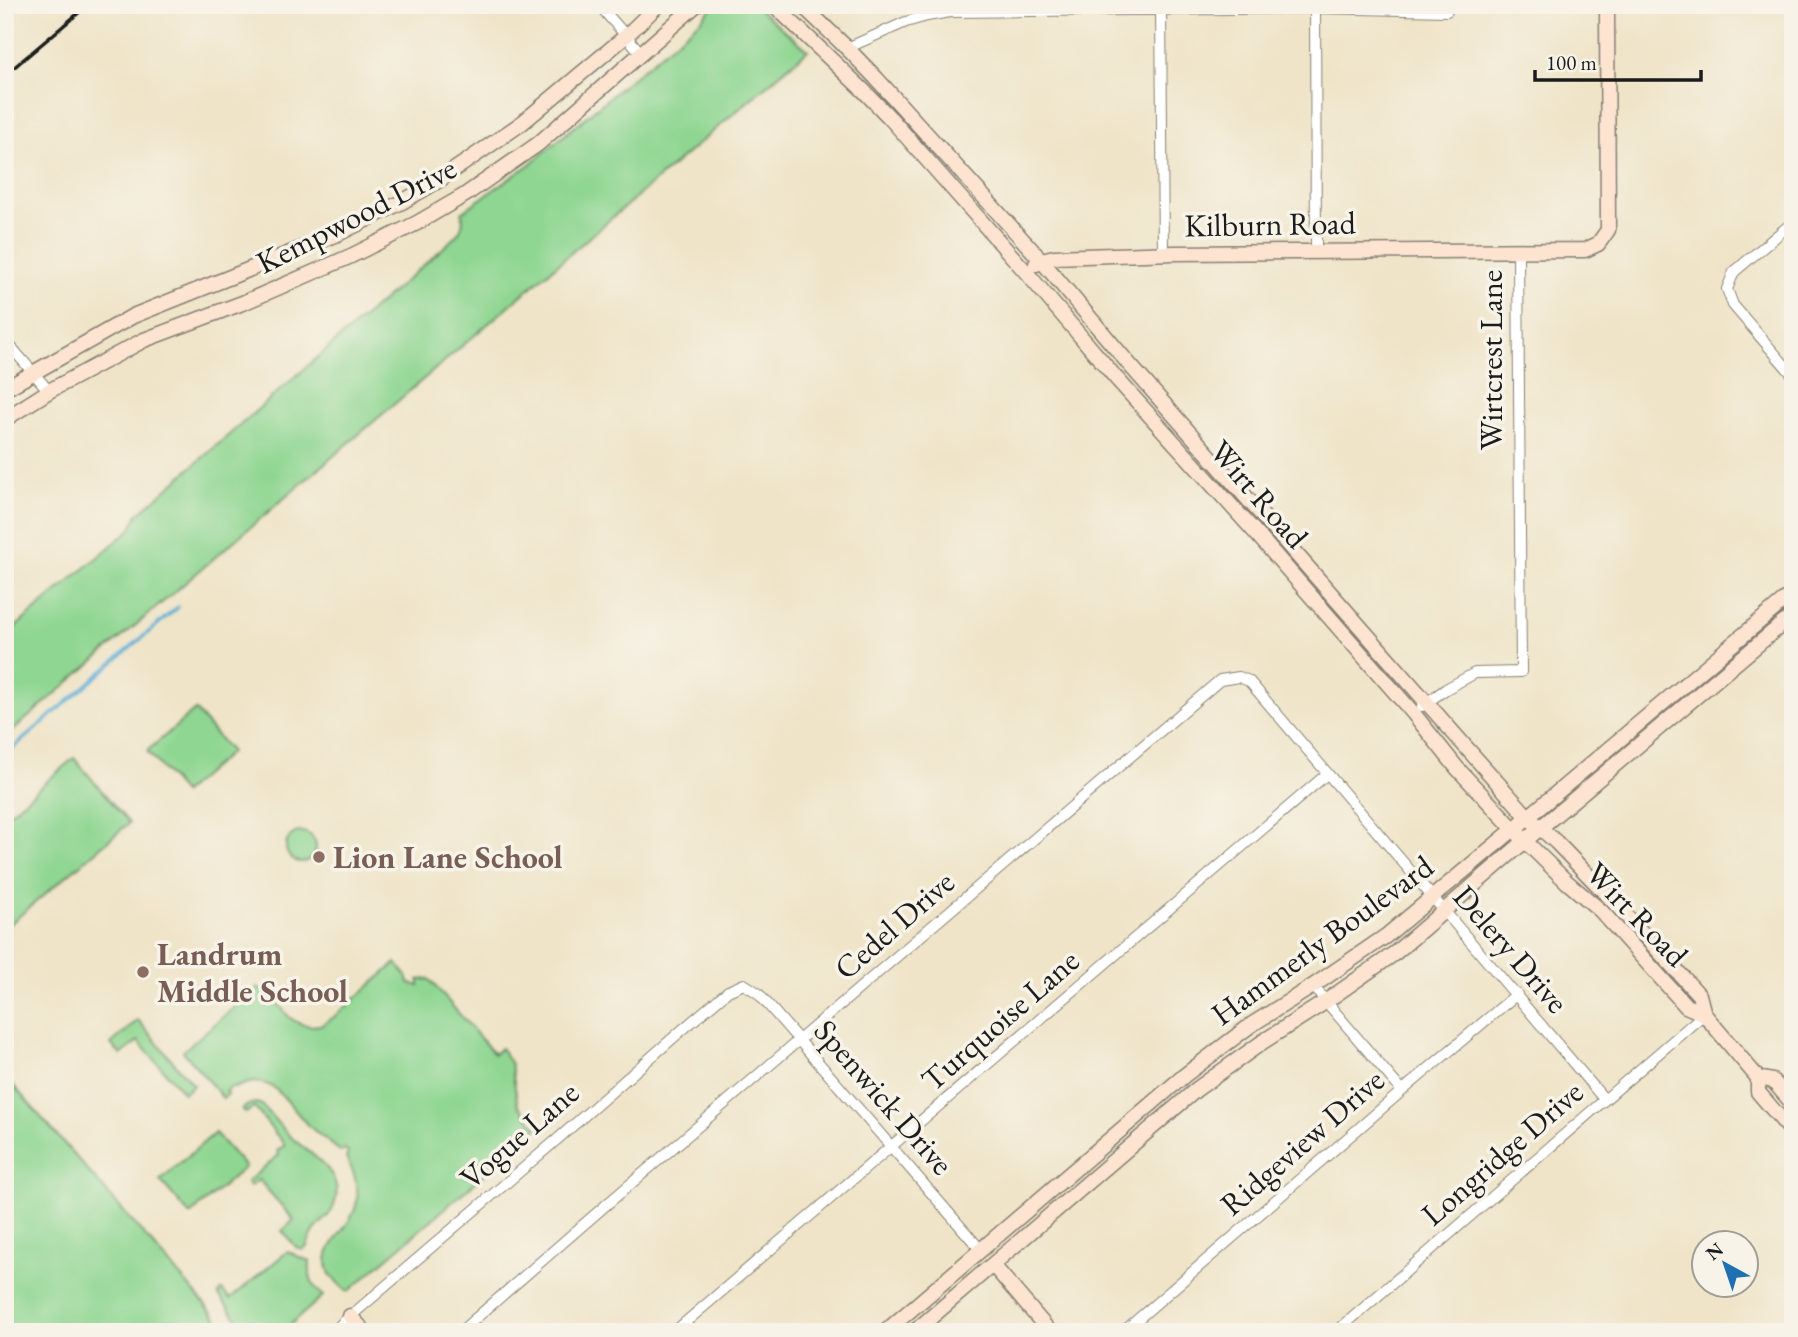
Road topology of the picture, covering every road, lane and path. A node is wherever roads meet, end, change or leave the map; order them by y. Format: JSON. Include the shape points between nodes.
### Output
{"nodes":[{"id":1,"x":599,"y":5,"type":"edge"},
{"id":2,"x":658,"y":5,"type":"edge"},
{"id":3,"x":696,"y":5,"type":"edge"},
{"id":4,"x":774,"y":5,"type":"edge"},
{"id":5,"x":802,"y":5,"type":"edge"},
{"id":6,"x":1608,"y":5,"type":"edge"},
{"id":7,"x":1315,"y":7,"type":"edge"},
{"id":8,"x":1161,"y":8,"type":"edge"},
{"id":9,"x":1447,"y":11,"type":"dead end"},
{"id":10,"x":626,"y":36,"type":"junction"},
{"id":11,"x":848,"y":48,"type":"junction"},
{"id":12,"x":640,"y":52,"type":"junction"},
{"id":13,"x":1793,"y":222,"type":"edge"},
{"id":14,"x":1518,"y":250,"type":"junction"},
{"id":15,"x":1316,"y":252,"type":"junction"},
{"id":16,"x":1163,"y":254,"type":"junction"},
{"id":17,"x":1041,"y":260,"type":"junction"},
{"id":18,"x":1026,"y":272,"type":"junction"},
{"id":19,"x":5,"y":340,"type":"edge"},
{"id":20,"x":34,"y":372,"type":"junction"},
{"id":21,"x":1793,"y":375,"type":"edge"},
{"id":22,"x":5,"y":389,"type":"edge"},
{"id":23,"x":49,"y":391,"type":"junction"},
{"id":24,"x":5,"y":419,"type":"edge"},
{"id":25,"x":1787,"y":597,"type":"edge"},
{"id":26,"x":1793,"y":615,"type":"edge"},
{"id":27,"x":1239,"y":677,"type":"joint"},
{"id":28,"x":1425,"y":703,"type":"junction"},
{"id":29,"x":1663,"y":703,"type":"junction"},
{"id":30,"x":1413,"y":714,"type":"junction"},
{"id":31,"x":1674,"y":715,"type":"junction"},
{"id":32,"x":1328,"y":774,"type":"junction"},
{"id":33,"x":1528,"y":817,"type":"junction"},
{"id":34,"x":1540,"y":828,"type":"junction"},
{"id":35,"x":1514,"y":829,"type":"junction"},
{"id":36,"x":1525,"y":841,"type":"junction"},
{"id":37,"x":1433,"y":897,"type":"junction"},
{"id":38,"x":1445,"y":911,"type":"junction"},
{"id":39,"x":744,"y":984,"type":"joint"},
{"id":40,"x":1313,"y":986,"type":"junction"},
{"id":41,"x":1517,"y":994,"type":"junction"},
{"id":42,"x":1325,"y":1002,"type":"junction"},
{"id":43,"x":1704,"y":1014,"type":"junction"},
{"id":44,"x":799,"y":1041,"type":"junction"},
{"id":45,"x":1758,"y":1078,"type":"junction"},
{"id":46,"x":1402,"y":1091,"type":"junction"},
{"id":47,"x":1162,"y":1095,"type":"junction"},
{"id":48,"x":1604,"y":1099,"type":"junction"},
{"id":49,"x":1793,"y":1104,"type":"edge"},
{"id":50,"x":1174,"y":1110,"type":"junction"},
{"id":51,"x":1793,"y":1133,"type":"edge"},
{"id":52,"x":891,"y":1148,"type":"junction"},
{"id":53,"x":1028,"y":1208,"type":"junction"},
{"id":54,"x":980,"y":1249,"type":"junction"},
{"id":55,"x":993,"y":1265,"type":"junction"},
{"id":56,"x":940,"y":1310,"type":"junction"},
{"id":57,"x":350,"y":1316,"type":"junction"},
{"id":58,"x":332,"y":1332,"type":"edge"},
{"id":59,"x":365,"y":1332,"type":"edge"},
{"id":60,"x":460,"y":1332,"type":"edge"},
{"id":61,"x":674,"y":1332,"type":"edge"},
{"id":62,"x":885,"y":1332,"type":"edge"},
{"id":63,"x":914,"y":1332,"type":"edge"},
{"id":64,"x":1050,"y":1332,"type":"edge"},
{"id":65,"x":1123,"y":1332,"type":"edge"},
{"id":66,"x":1336,"y":1332,"type":"edge"}],
"edges":[{"from":1,"to":10,"type":"street"},
{"from":2,"to":10,"type":"main road","name":"Kempwood Drive"},
{"from":3,"to":12,"type":"main road","name":"Kempwood Drive"},
{"from":4,"to":18,"type":"main road","name":"Wirt Road","via":[[864,91]]},
{"from":5,"to":11,"type":"main road","name":"Wirt Road"},
{"from":6,"to":14,"type":"main road","name":"Wirtcrest Lane","via":[[1608,230],[1598,244],[1585,250]]},
{"from":7,"to":8,"type":"street"},
{"from":7,"to":9,"type":"street"},
{"from":7,"to":15,"type":"street"},
{"from":8,"to":11,"type":"street","via":[[950,12],[906,22]]},
{"from":8,"to":16,"type":"street"},
{"from":10,"to":12,"type":"street"},
{"from":10,"to":20,"type":"main road","name":"Kempwood Drive","via":[[522,123],[402,202],[340,233],[133,316]]},
{"from":11,"to":17,"type":"main road","name":"Wirt Road"},
{"from":12,"to":23,"type":"main road","name":"Kempwood Drive","via":[[538,144],[417,223],[296,281],[144,340]]},
{"from":13,"to":21,"type":"street","via":[[1734,272],[1727,289],[1733,305]]},
{"from":14,"to":15,"type":"main road","name":"Kilburn Road"},
{"from":14,"to":28,"type":"street","name":"Wirtcrest Lane","via":[[1521,672],[1475,673]]},
{"from":15,"to":16,"type":"main road","name":"Kilburn Road"},
{"from":16,"to":17,"type":"main road","name":"Kilburn Road"},
{"from":17,"to":18,"type":"main road"},
{"from":17,"to":28,"type":"main road","name":"Wirt Road"},
{"from":18,"to":30,"type":"main road","name":"Wirt Road"},
{"from":19,"to":20,"type":"street"},
{"from":20,"to":22,"type":"main road","name":"Kempwood Drive"},
{"from":20,"to":23,"type":"street"},
{"from":23,"to":24,"type":"main road","name":"Kempwood Drive"},
{"from":25,"to":26,"type":"street"},
{"from":25,"to":29,"type":"main road","name":"Hammerly Boulevard"},
{"from":26,"to":31,"type":"main road","name":"Hammerly Boulevard"},
{"from":27,"to":32,"type":"street","name":"Delery Drive","via":[[1249,681]]},
{"from":27,"to":44,"type":"street","name":"Cedel Drive","via":[[1220,680]]},
{"from":28,"to":30,"type":"street","name":"Wirtcrest Lane"},
{"from":28,"to":33,"type":"main road","name":"Wirt Road"},
{"from":29,"to":31,"type":"main road"},
{"from":29,"to":33,"type":"main road","name":"Hammerly Boulevard"},
{"from":30,"to":35,"type":"main road","name":"Wirt Road"},
{"from":31,"to":34,"type":"main road","name":"Hammerly Boulevard"},
{"from":32,"to":37,"type":"street","name":"Delery Drive"},
{"from":32,"to":52,"type":"street","name":"Turquoise Lane"},
{"from":33,"to":34,"type":"main road","name":"Wirt Road"},
{"from":33,"to":35,"type":"main road","name":"Hammerly Boulevard"},
{"from":34,"to":36,"type":"main road","name":"Hammerly Boulevard"},
{"from":34,"to":43,"type":"main road","name":"Wirt Road","via":[[1699,995]]},
{"from":35,"to":36,"type":"main road","name":"Wirt Road"},
{"from":35,"to":37,"type":"main road","name":"Hammerly Boulevard"},
{"from":36,"to":38,"type":"main road","name":"Hammerly Boulevard"},
{"from":36,"to":43,"type":"main road","name":"Wirt Road","via":[[1601,911],[1686,1006]]},
{"from":37,"to":38,"type":"street","name":"Delery Drive"},
{"from":37,"to":40,"type":"main road","name":"Hammerly Boulevard"},
{"from":38,"to":41,"type":"street","name":"Delery Drive"},
{"from":38,"to":42,"type":"main road","name":"Hammerly Boulevard"},
{"from":39,"to":44,"type":"street","name":"Spenwick Drive","via":[[758,993]]},
{"from":39,"to":57,"type":"street","name":"Vogue Lane","via":[[728,991],[671,1039]]},
{"from":40,"to":42,"type":"street"},
{"from":40,"to":47,"type":"main road","name":"Hammerly Boulevard","via":[[1251,1025]]},
{"from":41,"to":46,"type":"street","name":"Ridgeview Drive"},
{"from":41,"to":48,"type":"street","name":"Delery Drive"},
{"from":42,"to":46,"type":"street"},
{"from":42,"to":50,"type":"main road","name":"Hammerly Boulevard","via":[[1264,1041]]},
{"from":43,"to":45,"type":"main road","name":"Wirt Road"},
{"from":43,"to":48,"type":"street","name":"Longridge Drive"},
{"from":44,"to":52,"type":"street","name":"Spenwick Drive"},
{"from":44,"to":60,"type":"street","name":"Cedel Drive"},
{"from":45,"to":49,"type":"main road","name":"Wirt Road","via":[[1773,1080]]},
{"from":45,"to":51,"type":"main road","name":"Wirt Road","via":[[1758,1092]]},
{"from":46,"to":65,"type":"street","name":"Ridgeview Drive"},
{"from":47,"to":50,"type":"main road"},
{"from":47,"to":53,"type":"main road","name":"Hammerly Boulevard"},
{"from":48,"to":66,"type":"street","name":"Longridge Drive"},
{"from":50,"to":55,"type":"main road","name":"Hammerly Boulevard"},
{"from":52,"to":54,"type":"street","name":"Spenwick Drive"},
{"from":52,"to":61,"type":"street","name":"Turquoise Lane"},
{"from":53,"to":54,"type":"main road","name":"Hammerly Boulevard"},
{"from":53,"to":55,"type":"main road","via":[[992,1254]]},
{"from":54,"to":56,"type":"main road","via":[[978,1262]]},
{"from":54,"to":62,"type":"main road","name":"Hammerly Boulevard"},
{"from":55,"to":56,"type":"main road","name":"Hammerly Boulevard"},
{"from":55,"to":64,"type":"main road"},
{"from":56,"to":63,"type":"main road","name":"Hammerly Boulevard"},
{"from":57,"to":58,"type":"street","name":"Vogue Lane"},
{"from":57,"to":59,"type":"main road"}]}
